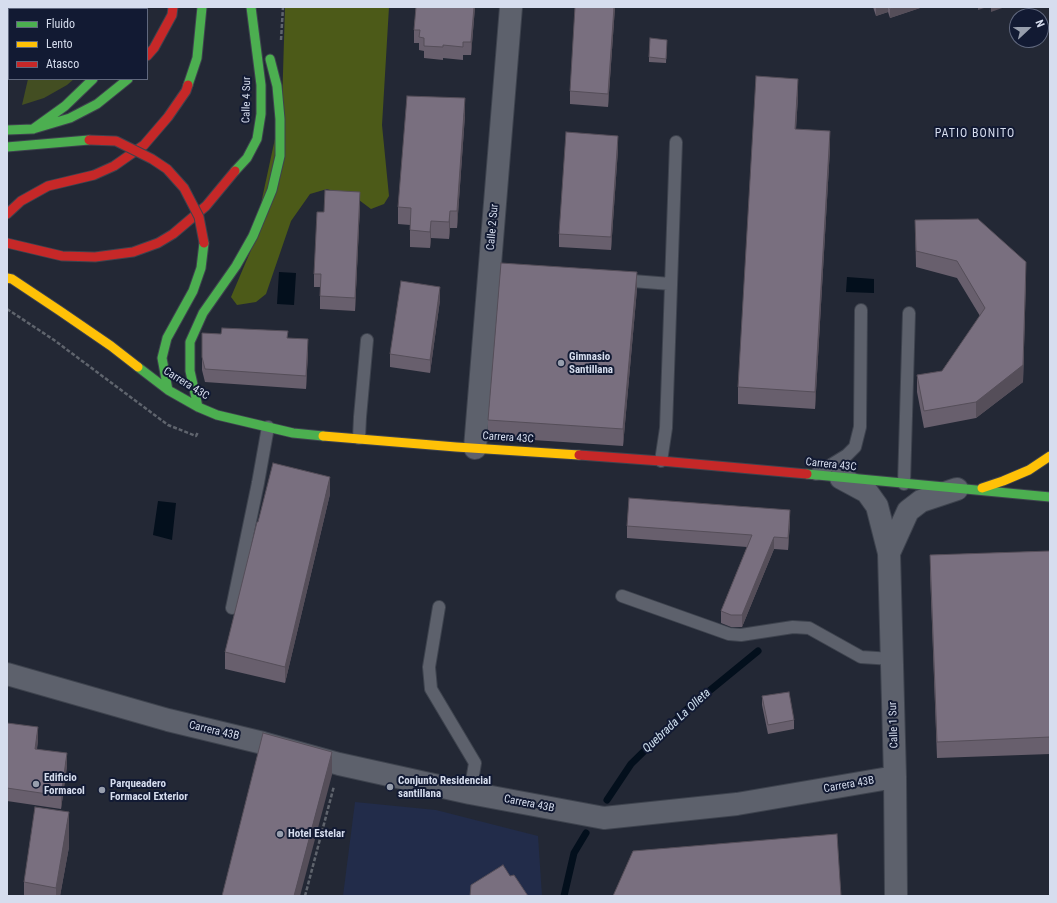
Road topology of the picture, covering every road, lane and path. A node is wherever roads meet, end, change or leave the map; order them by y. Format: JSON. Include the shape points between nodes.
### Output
{"nodes":[{"id":1,"x":174,"y":7,"type":"edge"},
{"id":2,"x":202,"y":7,"type":"edge"},
{"id":3,"x":251,"y":7,"type":"edge"},
{"id":4,"x":511,"y":7,"type":"edge"},
{"id":5,"x":252,"y":24,"type":"junction"},
{"id":6,"x":148,"y":55,"type":"edge"},
{"id":7,"x":91,"y":80,"type":"edge"},
{"id":8,"x":127,"y":80,"type":"edge"},
{"id":9,"x":33,"y":129,"type":"junction"},
{"id":10,"x":7,"y":130,"type":"edge"},
{"id":11,"x":676,"y":142,"type":"dead end"},
{"id":12,"x":7,"y":146,"type":"edge"},
{"id":13,"x":7,"y":214,"type":"edge"},
{"id":14,"x":7,"y":243,"type":"edge"},
{"id":15,"x":7,"y":278,"type":"edge"},
{"id":16,"x":608,"y":279,"type":"edge"},
{"id":17,"x":671,"y":284,"type":"junction"},
{"id":18,"x":861,"y":310,"type":"dead end"},
{"id":19,"x":909,"y":313,"type":"dead end"},
{"id":20,"x":367,"y":340,"type":"dead end"},
{"id":21,"x":168,"y":390,"type":"junction"},
{"id":22,"x":198,"y":407,"type":"junction"},
{"id":23,"x":268,"y":427,"type":"junction"},
{"id":24,"x":360,"y":438,"type":"junction"},
{"id":25,"x":475,"y":448,"type":"junction"},
{"id":26,"x":1050,"y":456,"type":"edge"},
{"id":27,"x":661,"y":461,"type":"junction"},
{"id":28,"x":815,"y":475,"type":"junction"},
{"id":29,"x":841,"y":478,"type":"junction"},
{"id":30,"x":904,"y":484,"type":"junction"},
{"id":31,"x":966,"y":490,"type":"junction"},
{"id":32,"x":1050,"y":497,"type":"edge"},
{"id":33,"x":889,"y":553,"type":"junction"},
{"id":34,"x":622,"y":596,"type":"dead end"},
{"id":35,"x":232,"y":608,"type":"dead end"},
{"id":36,"x":440,"y":608,"type":"dead end"},
{"id":37,"x":892,"y":659,"type":"junction"},
{"id":38,"x":7,"y":674,"type":"edge"},
{"id":39,"x":339,"y":764,"type":"junction"},
{"id":40,"x":895,"y":777,"type":"junction"},
{"id":41,"x":470,"y":793,"type":"junction"},
{"id":42,"x":305,"y":896,"type":"edge"},
{"id":43,"x":896,"y":896,"type":"edge"}],
"edges":[{"from":1,"to":6,"type":"main road","via":[[172,15]]},
{"from":2,"to":13,"type":"main road","via":[[197,58],[186,91],[144,145],[114,166],[94,175],[48,186],[21,201]]},
{"from":3,"to":5,"type":"main road","name":"Calle 4 Sur"},
{"from":4,"to":25,"type":"street","name":"Calle 2 Sur","via":[[494,271]]},
{"from":5,"to":14,"type":"main road","name":"Calle 4 Sur","via":[[261,85],[262,114],[257,139],[247,158],[206,206],[173,234],[158,243],[133,252],[95,257],[62,256]]},
{"from":5,"to":22,"type":"main road","via":[[270,60],[277,86],[280,156],[272,190],[253,236],[236,266],[203,313],[190,342],[190,371]]},
{"from":7,"to":9,"type":"main road","via":[[65,106]]},
{"from":8,"to":9,"type":"main road","via":[[84,111]]},
{"from":9,"to":10,"type":"main road"},
{"from":11,"to":17,"type":"lane"},
{"from":12,"to":21,"type":"main road","bridge":true,"via":[[89,140],[116,141],[167,169],[184,188],[199,217],[204,243],[201,268],[193,290],[167,338],[162,358]]},
{"from":15,"to":21,"type":"main road","name":"Carrera 43C","via":[[67,315]]},
{"from":16,"to":17,"type":"lane"},
{"from":17,"to":27,"type":"lane","via":[[666,428]]},
{"from":18,"to":28,"type":"lane","via":[[860,427],[855,446],[847,455]]},
{"from":19,"to":30,"type":"lane"},
{"from":20,"to":24,"type":"lane"},
{"from":21,"to":22,"type":"main road","name":"Carrera 43C"},
{"from":22,"to":23,"type":"main road","name":"Carrera 43C","via":[[217,415]]},
{"from":23,"to":24,"type":"main road","name":"Carrera 43C","via":[[293,433]]},
{"from":23,"to":35,"type":"lane"},
{"from":24,"to":25,"type":"main road","name":"Carrera 43C"},
{"from":25,"to":27,"type":"main road","name":"Carrera 43C"},
{"from":26,"to":31,"type":"main road","name":"Calle 1 Sur","via":[[1029,470],[1002,481]]},
{"from":27,"to":28,"type":"main road","name":"Carrera 43C"},
{"from":28,"to":29,"type":"main road","name":"Carrera 43C"},
{"from":29,"to":30,"type":"main road","name":"Carrera 43C"},
{"from":29,"to":33,"type":"street","name":"Calle 1 Sur","via":[[867,492],[877,506]]},
{"from":30,"to":31,"type":"main road","name":"Carrera 43C"},
{"from":31,"to":32,"type":"main road","name":"Carrera 43C"},
{"from":31,"to":33,"type":"street","name":"Calle 1 Sur","via":[[921,501],[908,511]]},
{"from":33,"to":37,"type":"street","name":"Calle 1 Sur"},
{"from":34,"to":37,"type":"lane","via":[[729,634],[741,635],[793,627],[809,628],[861,657]]},
{"from":36,"to":41,"type":"lane","via":[[429,667],[432,689],[475,762]]},
{"from":37,"to":40,"type":"street","name":"Calle 1 Sur"},
{"from":38,"to":39,"type":"street","name":"Carrera 43B","via":[[168,720]]},
{"from":39,"to":41,"type":"street","name":"Carrera 43B"},
{"from":39,"to":42,"type":"path"},
{"from":40,"to":41,"type":"street","name":"Carrera 43B","via":[[737,804],[604,818]]},
{"from":40,"to":43,"type":"street","name":"Calle 1 Sur"}]}
